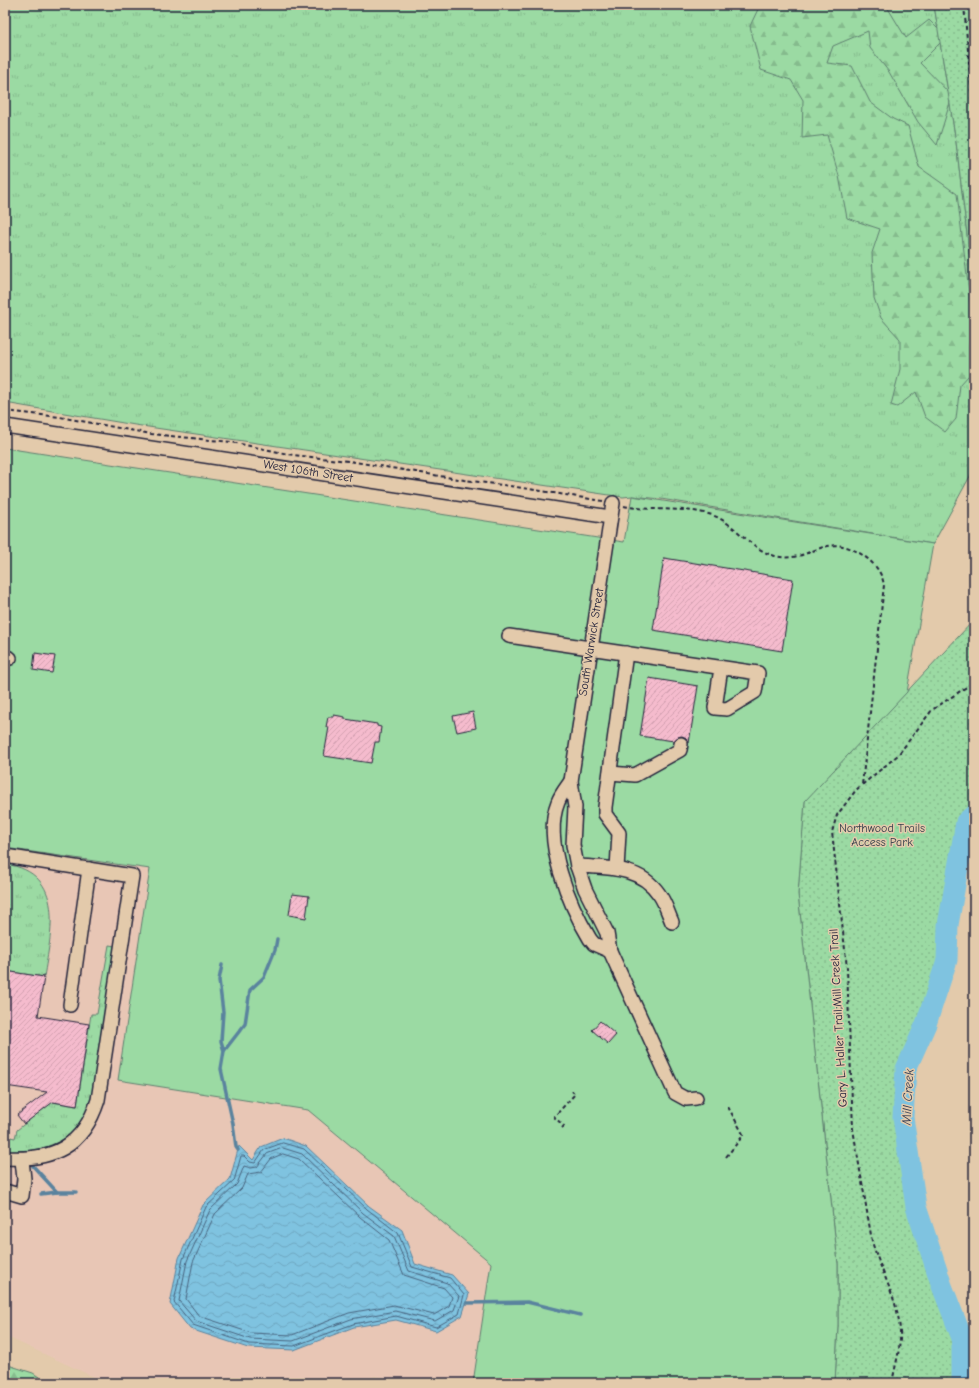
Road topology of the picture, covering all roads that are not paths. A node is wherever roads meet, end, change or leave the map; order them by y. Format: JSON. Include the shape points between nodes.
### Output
{"nodes":[{"id":1,"x":5,"y":426,"type":"edge"},
{"id":2,"x":613,"y":503,"type":"dead end"},
{"id":3,"x":610,"y":517,"type":"junction"},
{"id":4,"x":509,"y":636,"type":"dead end"},
{"id":5,"x":590,"y":649,"type":"junction"},
{"id":6,"x":626,"y":653,"type":"junction"},
{"id":7,"x":721,"y":668,"type":"dead end"},
{"id":8,"x":681,"y":744,"type":"dead end"},
{"id":9,"x":610,"y":773,"type":"junction"},
{"id":10,"x":571,"y":780,"type":"junction"},
{"id":11,"x":5,"y":856,"type":"edge"},
{"id":12,"x":577,"y":866,"type":"junction"},
{"id":13,"x":89,"y":869,"type":"junction"},
{"id":14,"x":617,"y":869,"type":"junction"},
{"id":15,"x":672,"y":922,"type":"dead end"},
{"id":16,"x":610,"y":950,"type":"junction"},
{"id":17,"x":70,"y":1005,"type":"dead end"},
{"id":18,"x":696,"y":1098,"type":"dead end"},
{"id":19,"x":5,"y":1158,"type":"edge"},
{"id":20,"x":22,"y":1160,"type":"junction"},
{"id":21,"x":5,"y":1191,"type":"edge"}],
"edges":[{"from":1,"to":3,"type":"street","name":"West 106th Street"},
{"from":2,"to":3,"type":"street","name":"South Warwick Street"},
{"from":3,"to":5,"type":"street","name":"South Warwick Street"},
{"from":4,"to":5,"type":"street"},
{"from":5,"to":6,"type":"street"},
{"from":5,"to":10,"type":"street","name":"South Warwick Street"},
{"from":6,"to":7,"type":"street"},
{"from":6,"to":9,"type":"street"},
{"from":8,"to":9,"type":"street","via":[[680,750],[635,776]]},
{"from":9,"to":14,"type":"street","via":[[605,814],[619,833]]},
{"from":10,"to":12,"type":"street","name":"South Warwick Street","via":[[575,807],[573,845]]},
{"from":10,"to":16,"type":"street","name":"South Warwick Street","via":[[558,802],[556,814],[554,847],[559,869],[564,887],[585,931],[594,944]]},
{"from":11,"to":13,"type":"street"},
{"from":12,"to":14,"type":"street"},
{"from":12,"to":16,"type":"street","name":"South Warwick Street","via":[[585,889],[608,933]]},
{"from":13,"to":17,"type":"street"},
{"from":13,"to":20,"type":"street","via":[[132,876],[98,1100],[89,1122],[73,1141],[47,1156]]},
{"from":14,"to":15,"type":"street","via":[[634,872],[649,882],[660,894]]},
{"from":16,"to":18,"type":"street","via":[[674,1093],[686,1099]]},
{"from":19,"to":20,"type":"street"},
{"from":20,"to":21,"type":"street","via":[[22,1196]]}]}
